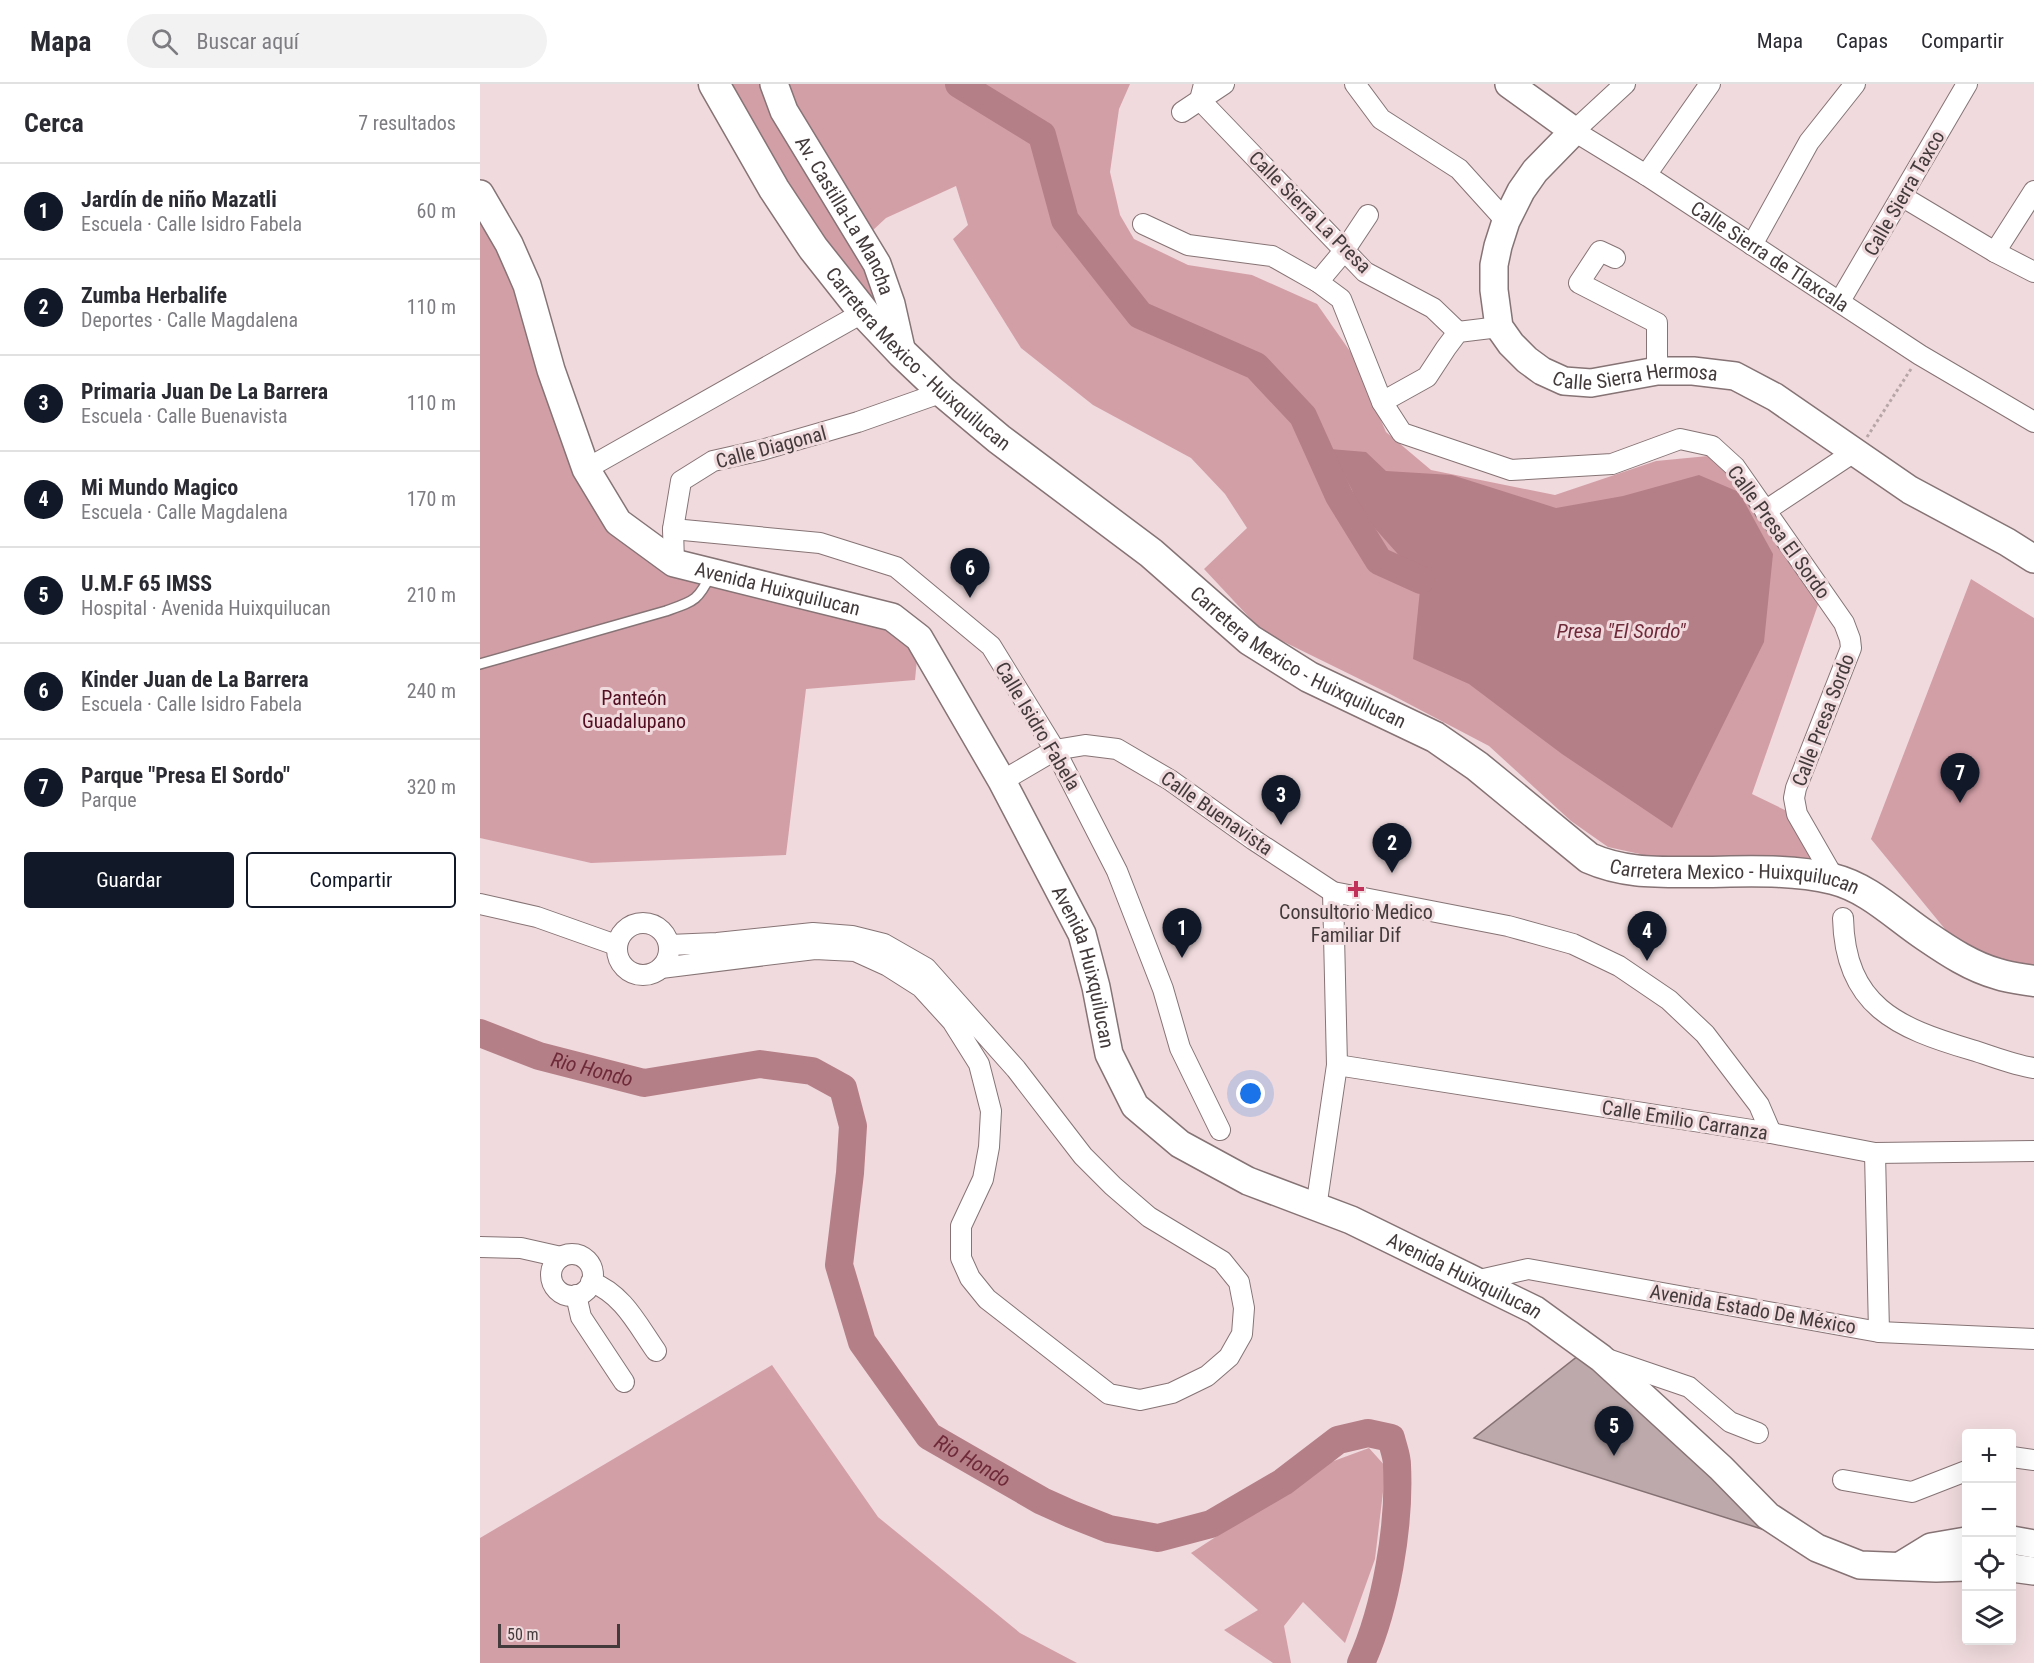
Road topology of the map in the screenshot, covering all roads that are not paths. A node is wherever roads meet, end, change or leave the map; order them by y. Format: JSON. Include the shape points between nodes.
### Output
{"nodes":[{"id":1,"x":714,"y":84,"type":"edge"},
{"id":2,"x":774,"y":84,"type":"edge"},
{"id":3,"x":1224,"y":84,"type":"edge"},
{"id":4,"x":1355,"y":84,"type":"edge"},
{"id":5,"x":1509,"y":84,"type":"edge"},
{"id":6,"x":1625,"y":84,"type":"edge"},
{"id":7,"x":1710,"y":84,"type":"edge"},
{"id":8,"x":1855,"y":84,"type":"edge"},
{"id":9,"x":1967,"y":84,"type":"edge"},
{"id":10,"x":1202,"y":92,"type":"edge"},
{"id":11,"x":1182,"y":112,"type":"dead end"},
{"id":12,"x":1574,"y":131,"type":"junction"},
{"id":13,"x":1646,"y":175,"type":"junction"},
{"id":14,"x":2034,"y":191,"type":"edge"},
{"id":15,"x":480,"y":194,"type":"edge"},
{"id":16,"x":1903,"y":197,"type":"junction"},
{"id":17,"x":1368,"y":215,"type":"dead end"},
{"id":18,"x":1506,"y":220,"type":"junction"},
{"id":19,"x":1143,"y":224,"type":"dead end"},
{"id":20,"x":1752,"y":245,"type":"junction"},
{"id":21,"x":1344,"y":251,"type":"junction"},
{"id":22,"x":1995,"y":252,"type":"junction"},
{"id":23,"x":1615,"y":258,"type":"dead end"},
{"id":24,"x":2034,"y":272,"type":"edge"},
{"id":25,"x":1318,"y":282,"type":"junction"},
{"id":26,"x":1840,"y":301,"type":"junction"},
{"id":27,"x":864,"y":312,"type":"junction"},
{"id":28,"x":1499,"y":327,"type":"junction"},
{"id":29,"x":1458,"y":332,"type":"junction"},
{"id":30,"x":902,"y":354,"type":"junction"},
{"id":31,"x":1657,"y":371,"type":"junction"},
{"id":32,"x":943,"y":392,"type":"junction"},
{"id":33,"x":1382,"y":402,"type":"junction"},
{"id":34,"x":2034,"y":422,"type":"edge"},
{"id":35,"x":1854,"y":452,"type":"junction"},
{"id":36,"x":586,"y":469,"type":"junction"},
{"id":37,"x":1765,"y":511,"type":"junction"},
{"id":38,"x":673,"y":529,"type":"junction"},
{"id":39,"x":2034,"y":559,"type":"edge"},
{"id":40,"x":674,"y":563,"type":"junction"},
{"id":41,"x":712,"y":572,"type":"junction"},
{"id":42,"x":1844,"y":623,"type":"joint"},
{"id":43,"x":480,"y":664,"type":"edge"},
{"id":44,"x":1055,"y":750,"type":"junction"},
{"id":45,"x":1002,"y":781,"type":"junction"},
{"id":46,"x":1835,"y":880,"type":"junction"},
{"id":47,"x":1334,"y":892,"type":"junction"},
{"id":48,"x":480,"y":904,"type":"edge"},
{"id":49,"x":1843,"y":918,"type":"dead end"},
{"id":50,"x":616,"y":945,"type":"junction"},
{"id":51,"x":669,"y":945,"type":"junction"},
{"id":52,"x":661,"y":968,"type":"junction"},
{"id":53,"x":2034,"y":981,"type":"edge"},
{"id":54,"x":1337,"y":1065,"type":"junction"},
{"id":55,"x":2034,"y":1068,"type":"edge"},
{"id":56,"x":1220,"y":1130,"type":"dead end"},
{"id":57,"x":1771,"y":1133,"type":"junction"},
{"id":58,"x":2034,"y":1151,"type":"edge"},
{"id":59,"x":1875,"y":1153,"type":"junction"},
{"id":60,"x":1316,"y":1208,"type":"junction"},
{"id":61,"x":480,"y":1247,"type":"edge"},
{"id":62,"x":561,"y":1257,"type":"junction"},
{"id":63,"x":1475,"y":1281,"type":"junction"},
{"id":64,"x":591,"y":1282,"type":"junction"},
{"id":65,"x":576,"y":1295,"type":"junction"},
{"id":66,"x":1879,"y":1332,"type":"junction"},
{"id":67,"x":2034,"y":1339,"type":"edge"},
{"id":68,"x":656,"y":1351,"type":"dead end"},
{"id":69,"x":1601,"y":1358,"type":"junction"},
{"id":70,"x":624,"y":1382,"type":"dead end"},
{"id":71,"x":1758,"y":1433,"type":"dead end"},
{"id":72,"x":2016,"y":1458,"type":"edge"},
{"id":73,"x":2034,"y":1460,"type":"edge"},
{"id":74,"x":1962,"y":1473,"type":"edge"},
{"id":75,"x":1843,"y":1480,"type":"dead end"},
{"id":76,"x":2016,"y":1541,"type":"edge"},
{"id":77,"x":1962,"y":1542,"type":"edge"},
{"id":78,"x":2034,"y":1544,"type":"edge"},
{"id":79,"x":1900,"y":1566,"type":"junction"},
{"id":80,"x":1962,"y":1567,"type":"edge"},
{"id":81,"x":2016,"y":1569,"type":"edge"},
{"id":82,"x":2034,"y":1571,"type":"edge"}],
"edges":[{"from":1,"to":27,"type":"main road","name":"Carretera Mexico - Huixquilucan","via":[[774,189],[813,248]]},
{"from":2,"to":30,"type":"street","name":"Av. Castilla-La Mancha","via":[[784,111],[877,264]]},
{"from":3,"to":10,"type":"street"},
{"from":4,"to":18,"type":"street","via":[[1381,119],[1459,169]]},
{"from":5,"to":12,"type":"street","name":"Calle Sierra de Tlaxcala"},
{"from":6,"to":12,"type":"street"},
{"from":7,"to":13,"type":"street"},
{"from":8,"to":20,"type":"street","via":[[1809,142]]},
{"from":9,"to":16,"type":"street","name":"Calle Sierra Taxco"},
{"from":10,"to":11,"type":"street"},
{"from":10,"to":21,"type":"street","name":"Calle Sierra La Presa"},
{"from":12,"to":13,"type":"street","name":"Calle Sierra de Tlaxcala"},
{"from":12,"to":18,"type":"street","via":[[1535,171]]},
{"from":13,"to":20,"type":"street","name":"Calle Sierra de Tlaxcala"},
{"from":14,"to":22,"type":"street"},
{"from":15,"to":36,"type":"street","name":"Avenida Huixquilucan","via":[[527,285],[551,370]]},
{"from":16,"to":22,"type":"street"},
{"from":16,"to":26,"type":"street","name":"Calle Sierra Taxco"},
{"from":17,"to":21,"type":"street"},
{"from":18,"to":28,"type":"street","via":[[1494,265]]},
{"from":19,"to":25,"type":"street","name":"Calle Presa El Sordo","via":[[1188,244],[1272,256]]},
{"from":20,"to":26,"type":"street","name":"Calle Sierra de Tlaxcala"},
{"from":21,"to":25,"type":"street"},
{"from":21,"to":29,"type":"street","name":"Calle Sierra La Presa","via":[[1365,272],[1433,308]]},
{"from":22,"to":24,"type":"street"},
{"from":23,"to":31,"type":"street","via":[[1600,251],[1579,283],[1657,323]]},
{"from":25,"to":33,"type":"street","name":"Calle Presa El Sordo","via":[[1341,299]]},
{"from":26,"to":34,"type":"street","name":"Calle Sierra de Tlaxcala"},
{"from":27,"to":30,"type":"main road","name":"Carretera Mexico - Huixquilucan"},
{"from":27,"to":36,"type":"street"},
{"from":28,"to":29,"type":"street"},
{"from":28,"to":31,"type":"street","name":"Calle Sierra Hermosa","via":[[1527,360],[1564,381],[1592,383]]},
{"from":29,"to":33,"type":"street","via":[[1427,378]]},
{"from":30,"to":32,"type":"main road","name":"Carretera Mexico - Huixquilucan"},
{"from":31,"to":35,"type":"street","name":"Calle Sierra Hermosa","via":[[1735,376],[1775,397]]},
{"from":32,"to":38,"type":"street","name":"Calle Diagonal","via":[[858,423],[713,461],[681,481]]},
{"from":32,"to":46,"type":"main road","name":"Carretera Mexico - Huixquilucan","via":[[1151,553],[1250,640],[1309,677],[1435,737],[1477,766],[1589,858],[1645,872],[1769,872]]},
{"from":33,"to":37,"type":"street","name":"Calle Presa El Sordo","via":[[1402,433],[1511,470],[1612,464],[1680,439],[1712,446],[1735,467]]},
{"from":35,"to":37,"type":"street"},
{"from":35,"to":39,"type":"street","name":"Calle Sierra Hermosa","via":[[1910,490]]},
{"from":36,"to":40,"type":"street","name":"Avenida Huixquilucan","via":[[618,522]]},
{"from":37,"to":42,"type":"street","name":"Calle Presa El Sordo"},
{"from":38,"to":40,"type":"street","name":"Calle Diagonal"},
{"from":38,"to":44,"type":"street","name":"Calle Isidro Fabela","via":[[820,543],[896,567],[991,646]]},
{"from":40,"to":41,"type":"street","name":"Avenida Huixquilucan"},
{"from":41,"to":43,"type":"lane","via":[[699,596],[691,602]]},
{"from":41,"to":45,"type":"street","name":"Avenida Huixquilucan","via":[[892,617],[920,638]]},
{"from":42,"to":46,"type":"street","name":"Calle Presa Sordo","via":[[1851,648],[1794,798],[1797,814]]},
{"from":44,"to":45,"type":"street","name":"Calle Buenavista"},
{"from":44,"to":47,"type":"street","name":"Calle Buenavista","via":[[1085,745],[1117,749],[1170,780]]},
{"from":44,"to":56,"type":"street","name":"Calle Isidro Fabela","via":[[1118,871],[1163,989],[1180,1048]]},
{"from":45,"to":60,"type":"street","name":"Avenida Huixquilucan","via":[[1082,934],[1109,1054],[1135,1106],[1180,1144],[1248,1181]]},
{"from":46,"to":53,"type":"main road","name":"Carretera Mexico - Huixquilucan","via":[[1879,901],[1924,936],[1976,966]]},
{"from":47,"to":54,"type":"street"},
{"from":47,"to":57,"type":"street","via":[[1519,929],[1573,944],[1619,966],[1669,1000],[1706,1034],[1759,1105]]},
{"from":48,"to":50,"type":"street","via":[[537,917]]},
{"from":49,"to":55,"type":"street","via":[[1853,971],[1868,999],[1889,1017],[1923,1034]]},
{"from":50,"to":51,"type":"street","via":[[624,931],[638,923],[654,925]]},
{"from":50,"to":52,"type":"street","via":[[619,961],[631,973],[647,975]]},
{"from":51,"to":52,"type":"street"},
{"from":51,"to":52,"type":"street","via":[[813,933],[852,936],[884,944],[926,968],[1016,1069],[1090,1164],[1149,1217],[1222,1261],[1239,1282],[1244,1308],[1242,1334],[1229,1357],[1207,1376],[1172,1393],[1140,1400],[1109,1394],[987,1299],[970,1278],[961,1258],[961,1226],[983,1179],[991,1111],[979,1064],[952,1021],[921,987],[855,951],[815,949]]},
{"from":54,"to":57,"type":"street","name":"Calle Emilio Carranza"},
{"from":54,"to":60,"type":"street"},
{"from":57,"to":59,"type":"street","name":"Calle Emilio Carranza"},
{"from":58,"to":59,"type":"street","name":"Calle Emilio Carranza"},
{"from":59,"to":66,"type":"street"},
{"from":60,"to":63,"type":"street","name":"Avenida Huixquilucan","via":[[1351,1220]]},
{"from":61,"to":62,"type":"street","via":[[521,1248]]},
{"from":62,"to":64,"type":"street","via":[[582,1256],[591,1267]]},
{"from":62,"to":65,"type":"street","via":[[552,1268],[552,1282],[561,1293]]},
{"from":63,"to":66,"type":"street","name":"Avenida Estado De México","via":[[1528,1269]]},
{"from":63,"to":69,"type":"street","name":"Avenida Huixquilucan","via":[[1535,1310]]},
{"from":64,"to":65,"type":"street"},
{"from":64,"to":68,"type":"street","via":[[607,1287],[618,1297]]},
{"from":65,"to":70,"type":"street","via":[[581,1317]]},
{"from":66,"to":67,"type":"street","name":"Avenida Estado De México"},
{"from":69,"to":71,"type":"street","via":[[1689,1387],[1730,1422]]},
{"from":69,"to":79,"type":"street","name":"Avenida Huixquilucan","via":[[1768,1516],[1817,1548],[1860,1565]]},
{"from":72,"to":73,"type":"street"},
{"from":74,"to":75,"type":"street","via":[[1912,1492]]},
{"from":76,"to":78,"type":"street"},
{"from":77,"to":79,"type":"street","via":[[1931,1547]]},
{"from":79,"to":80,"type":"street","name":"Avenida Huixquilucan"},
{"from":81,"to":82,"type":"street"}]}
